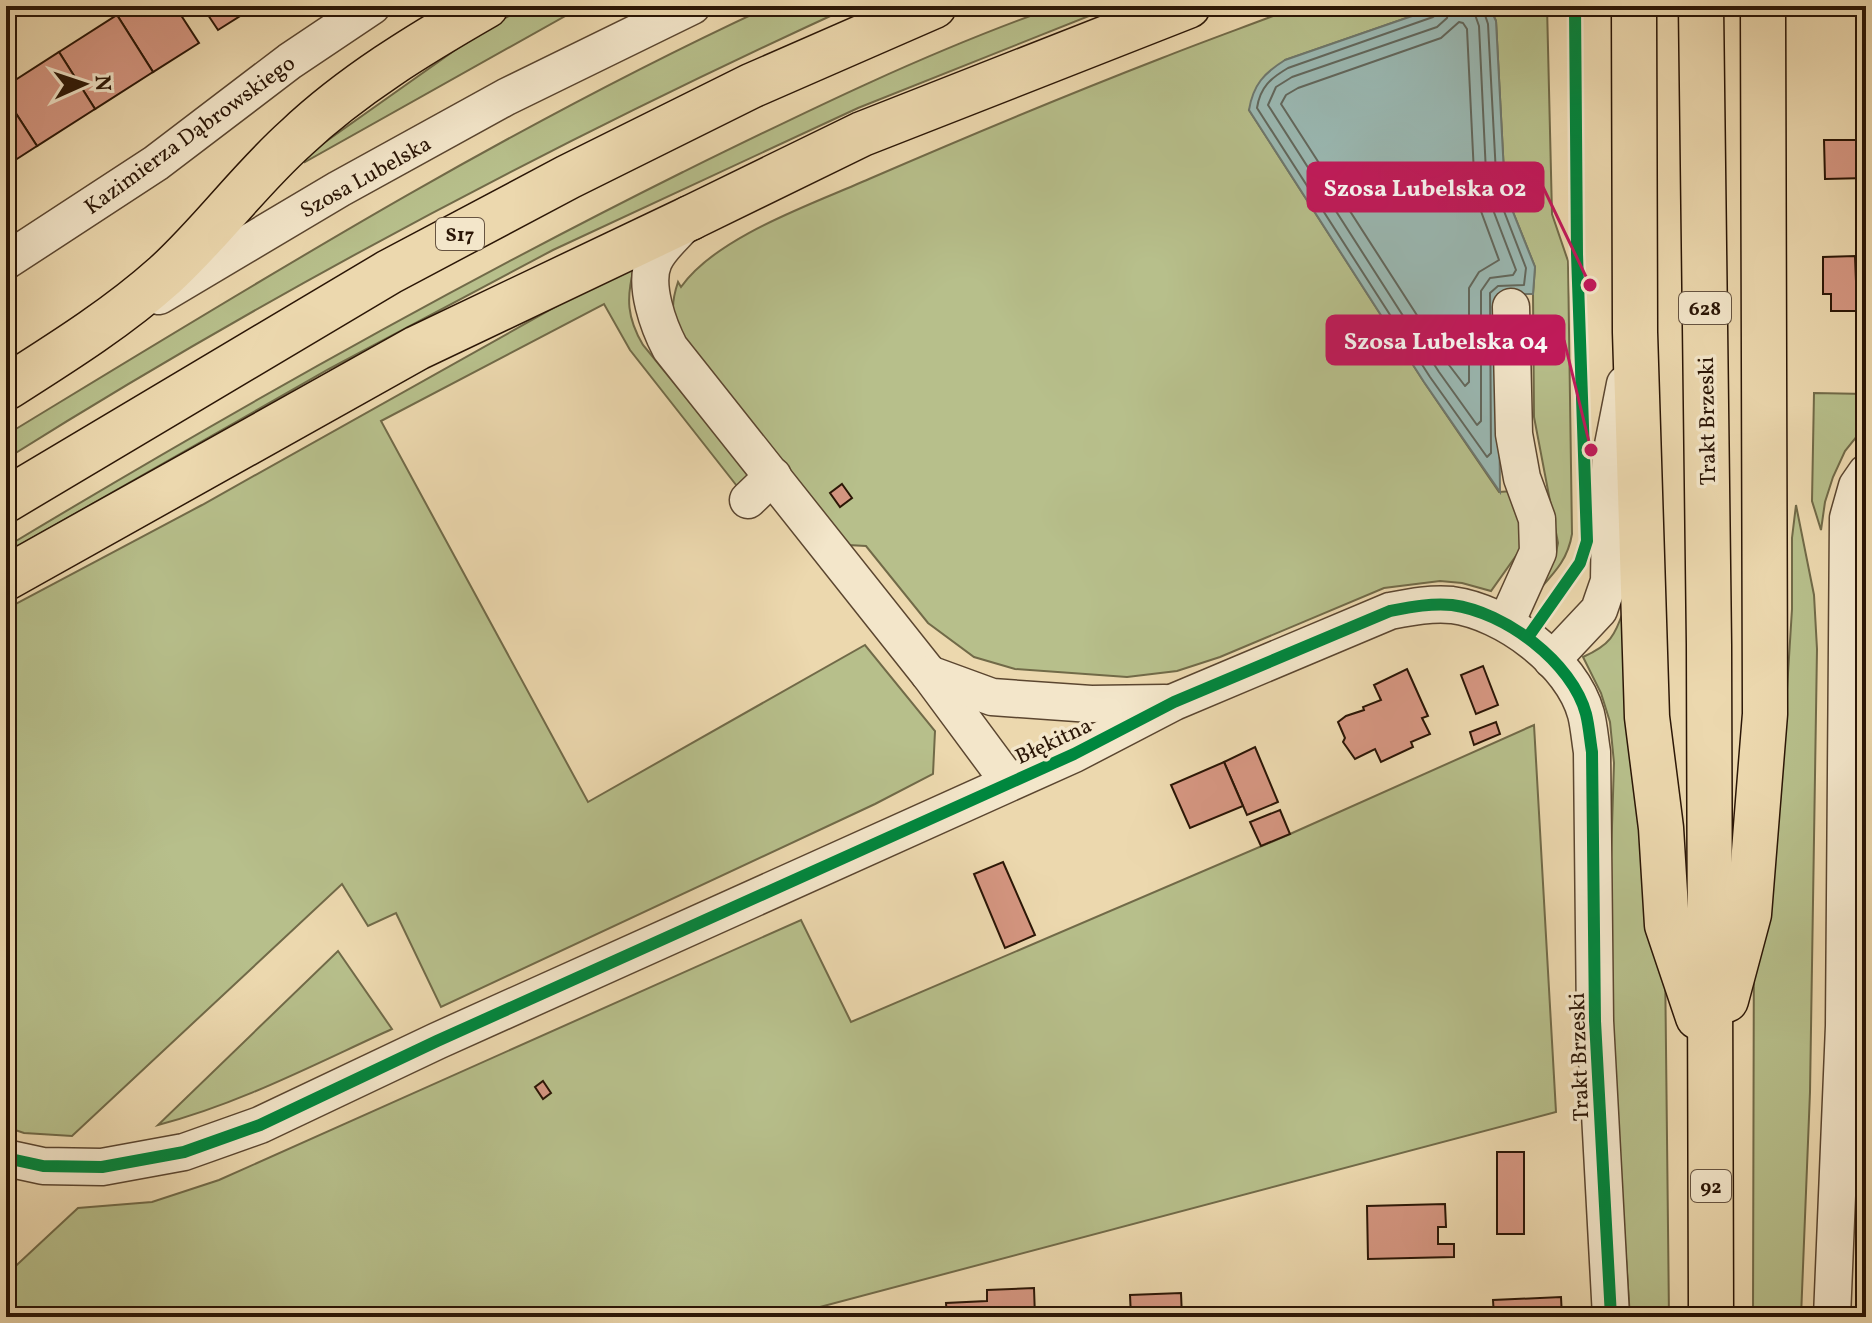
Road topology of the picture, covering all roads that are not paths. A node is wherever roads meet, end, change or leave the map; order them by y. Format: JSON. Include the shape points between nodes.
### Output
{"nodes":[{"id":1,"x":372,"y":6,"type":"edge"},
{"id":2,"x":486,"y":6,"type":"edge"},
{"id":3,"x":692,"y":6,"type":"edge"},
{"id":4,"x":934,"y":6,"type":"edge"},
{"id":5,"x":1188,"y":6,"type":"edge"},
{"id":6,"x":1634,"y":6,"type":"edge"},
{"id":7,"x":1701,"y":6,"type":"edge"},
{"id":8,"x":1763,"y":6,"type":"edge"},
{"id":9,"x":690,"y":218,"type":"junction"},
{"id":10,"x":6,"y":261,"type":"edge"},
{"id":11,"x":1511,"y":307,"type":"dead end"},
{"id":12,"x":1635,"y":332,"type":"junction"},
{"id":13,"x":48,"y":361,"type":"junction"},
{"id":14,"x":6,"y":388,"type":"edge"},
{"id":15,"x":1866,"y":473,"type":"edge"},
{"id":16,"x":6,"y":500,"type":"edge"},
{"id":17,"x":6,"y":578,"type":"edge"},
{"id":18,"x":1506,"y":623,"type":"junction"},
{"id":19,"x":1552,"y":660,"type":"junction"},
{"id":20,"x":929,"y":674,"type":"junction"},
{"id":21,"x":1174,"y":702,"type":"junction"},
{"id":22,"x":1009,"y":782,"type":"junction"},
{"id":23,"x":1593,"y":796,"type":"joint"},
{"id":24,"x":1711,"y":1055,"type":"junction"},
{"id":25,"x":6,"y":1158,"type":"edge"},
{"id":26,"x":1611,"y":1317,"type":"edge"},
{"id":27,"x":1711,"y":1317,"type":"edge"},
{"id":28,"x":1832,"y":1317,"type":"edge"}],
"edges":[{"from":1,"to":10,"type":"street","name":"Kazimierza Dąbrowskiego","via":[[156,163]]},
{"from":2,"to":13,"type":"main road","name":"Szosa Lubelska","via":[[347,94],[295,139],[164,276]]},
{"from":3,"to":13,"type":"street","name":"Szosa Lubelska","via":[[506,97],[379,167]]},
{"from":4,"to":16,"type":"main road","number":"S17","via":[[751,86],[403,264]]},
{"from":5,"to":9,"type":"main road","via":[[862,134]]},
{"from":6,"to":12,"type":"main road"},
{"from":7,"to":24,"type":"main road","name":"Trakt Brzeski","number":"628"},
{"from":8,"to":24,"type":"main road","via":[[1765,714],[1749,914]]},
{"from":9,"to":17,"type":"main road","via":[[417,348]]},
{"from":9,"to":20,"type":"street","name":"Błękitna","via":[[653,262],[651,293],[670,348],[760,488]]},
{"from":11,"to":18,"type":"street","via":[[1514,434],[1537,519],[1538,552]]},
{"from":12,"to":19,"type":"street","via":[[1611,455],[1609,581],[1599,610]]},
{"from":12,"to":24,"type":"main road","via":[[1647,717],[1667,925]]},
{"from":13,"to":14,"type":"main road","name":"Szosa Lubelska"},
{"from":15,"to":28,"type":"street","via":[[1848,518],[1844,1026]]},
{"from":18,"to":19,"type":"street","name":"Błękitna"},
{"from":18,"to":21,"type":"street","name":"Błękitna","via":[[1455,606],[1390,611]]},
{"from":19,"to":23,"type":"street","name":"Błękitna","via":[[1573,685],[1586,714]]},
{"from":20,"to":21,"type":"street","via":[[992,697],[1103,705]]},
{"from":20,"to":22,"type":"street","name":"Błękitna"},
{"from":21,"to":22,"type":"street","name":"Błękitna"},
{"from":22,"to":25,"type":"street","name":"Błękitna","via":[[260,1125],[184,1152],[102,1167],[43,1166]]},
{"from":23,"to":26,"type":"street","name":"Trakt Brzeski","via":[[1595,1021]]},
{"from":24,"to":27,"type":"main road","name":"Trakt Brzeski","number":"92"}]}
